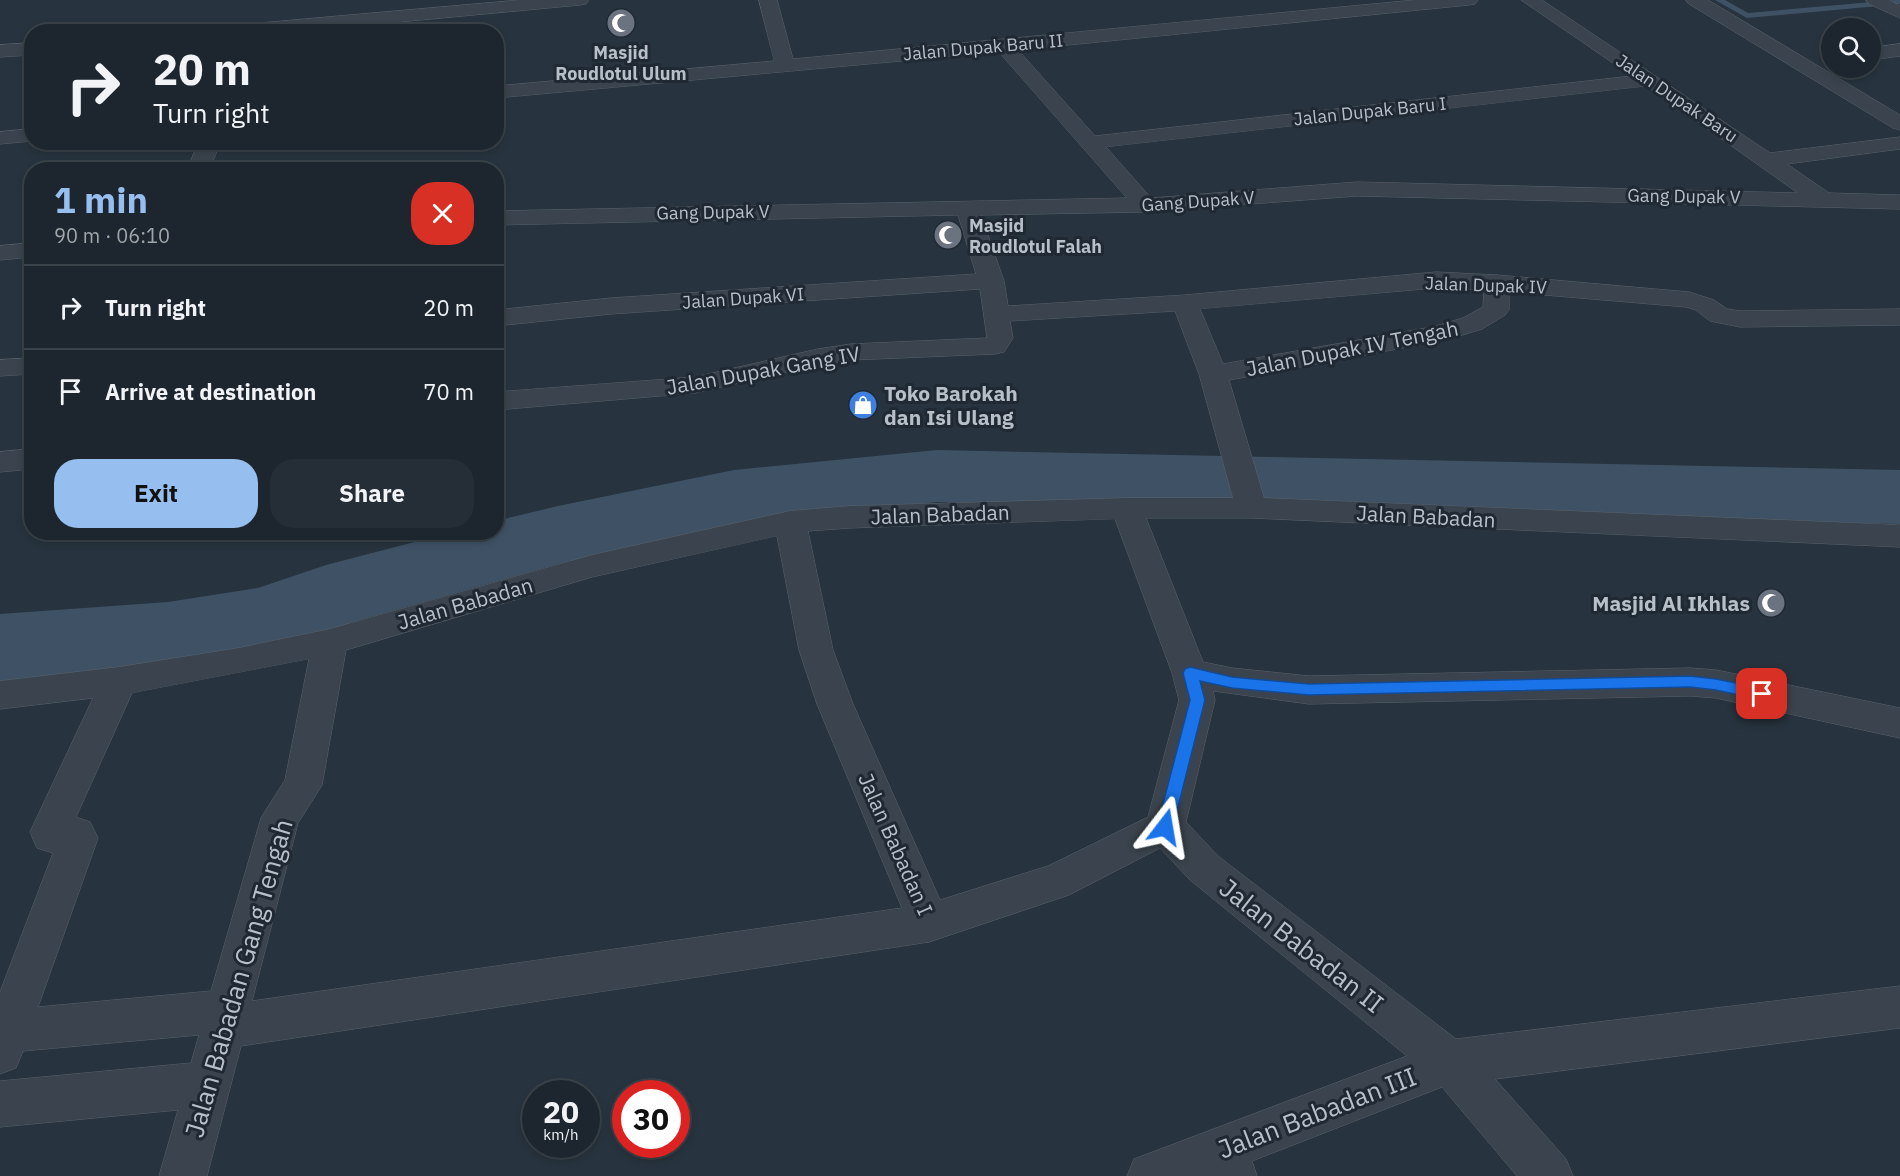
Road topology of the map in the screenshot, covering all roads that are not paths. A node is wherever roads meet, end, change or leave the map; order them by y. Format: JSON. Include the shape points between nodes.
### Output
{"nodes":[{"id":1,"x":580,"y":0,"type":"edge"},
{"id":2,"x":768,"y":0,"type":"edge"},
{"id":3,"x":1469,"y":0,"type":"edge"},
{"id":4,"x":1530,"y":0,"type":"edge"},
{"id":5,"x":1695,"y":0,"type":"edge"},
{"id":6,"x":323,"y":24,"type":"edge"},
{"id":7,"x":1004,"y":46,"type":"junction"},
{"id":8,"x":24,"y":50,"type":"edge"},
{"id":9,"x":1900,"y":50,"type":"edge"},
{"id":10,"x":0,"y":51,"type":"edge"},
{"id":11,"x":1881,"y":53,"type":"edge"},
{"id":12,"x":1821,"y":59,"type":"edge"},
{"id":13,"x":1798,"y":62,"type":"junction"},
{"id":14,"x":785,"y":65,"type":"junction"},
{"id":15,"x":1651,"y":80,"type":"junction"},
{"id":16,"x":504,"y":91,"type":"edge"},
{"id":17,"x":1900,"y":124,"type":"edge"},
{"id":18,"x":24,"y":136,"type":"edge"},
{"id":19,"x":0,"y":138,"type":"edge"},
{"id":20,"x":1088,"y":143,"type":"junction"},
{"id":21,"x":1900,"y":143,"type":"edge"},
{"id":22,"x":1768,"y":160,"type":"junction"},
{"id":23,"x":1822,"y":200,"type":"junction"},
{"id":24,"x":1900,"y":202,"type":"edge"},
{"id":25,"x":1146,"y":205,"type":"junction"},
{"id":26,"x":967,"y":208,"type":"junction"},
{"id":27,"x":504,"y":218,"type":"edge"},
{"id":28,"x":24,"y":250,"type":"edge"},
{"id":29,"x":0,"y":253,"type":"edge"},
{"id":30,"x":991,"y":281,"type":"junction"},
{"id":31,"x":1497,"y":283,"type":"junction"},
{"id":32,"x":1185,"y":303,"type":"junction"},
{"id":33,"x":997,"y":314,"type":"junction"},
{"id":34,"x":504,"y":317,"type":"edge"},
{"id":35,"x":1900,"y":317,"type":"edge"},
{"id":36,"x":24,"y":366,"type":"edge"},
{"id":37,"x":0,"y":368,"type":"edge"},
{"id":38,"x":1214,"y":374,"type":"junction"},
{"id":39,"x":504,"y":401,"type":"edge"},
{"id":40,"x":24,"y":460,"type":"edge"},
{"id":41,"x":0,"y":462,"type":"edge"},
{"id":42,"x":1250,"y":506,"type":"junction"},
{"id":43,"x":1126,"y":508,"type":"junction"},
{"id":44,"x":790,"y":522,"type":"junction"},
{"id":45,"x":1900,"y":536,"type":"edge"},
{"id":46,"x":330,"y":642,"type":"junction"},
{"id":47,"x":1190,"y":673,"type":"junction"},
{"id":48,"x":119,"y":681,"type":"junction"},
{"id":49,"x":0,"y":694,"type":"edge"},
{"id":50,"x":1900,"y":723,"type":"edge"},
{"id":51,"x":1165,"y":827,"type":"junction"},
{"id":52,"x":929,"y":923,"type":"junction"},
{"id":53,"x":1900,"y":1007,"type":"edge"},
{"id":54,"x":225,"y":1019,"type":"junction"},
{"id":55,"x":4,"y":1042,"type":"edge"},
{"id":56,"x":1450,"y":1062,"type":"junction"},
{"id":57,"x":207,"y":1084,"type":"junction"},
{"id":58,"x":0,"y":1104,"type":"edge"},
{"id":59,"x":1228,"y":1162,"type":"edge"},
{"id":60,"x":183,"y":1176,"type":"edge"},
{"id":61,"x":1151,"y":1176,"type":"edge"},
{"id":62,"x":1549,"y":1176,"type":"edge"}],
"edges":[{"from":1,"to":6,"type":"street"},
{"from":2,"to":14,"type":"street"},
{"from":3,"to":7,"type":"street","name":"Jalan Dupak Baru II"},
{"from":4,"to":15,"type":"street","name":"Jalan Dupak Baru"},
{"from":5,"to":13,"type":"street"},
{"from":7,"to":14,"type":"street","name":"Jalan Dupak Baru II"},
{"from":7,"to":20,"type":"street"},
{"from":8,"to":10,"type":"street"},
{"from":9,"to":11,"type":"street"},
{"from":12,"to":13,"type":"street"},
{"from":13,"to":17,"type":"street"},
{"from":14,"to":16,"type":"street","name":"Jalan Dupak Baru II"},
{"from":15,"to":20,"type":"street","name":"Jalan Dupak Baru I"},
{"from":15,"to":22,"type":"street","name":"Jalan Dupak Baru"},
{"from":18,"to":19,"type":"street"},
{"from":20,"to":25,"type":"street"},
{"from":21,"to":22,"type":"street"},
{"from":22,"to":23,"type":"street","name":"Jalan Dupak Baru"},
{"from":23,"to":24,"type":"street","name":"Gang Dupak V"},
{"from":23,"to":25,"type":"street","name":"Gang Dupak V","via":[[1357,189]]},
{"from":25,"to":26,"type":"street","name":"Gang Dupak V"},
{"from":26,"to":27,"type":"street","name":"Gang Dupak V"},
{"from":26,"to":30,"type":"street"},
{"from":28,"to":29,"type":"street"},
{"from":30,"to":33,"type":"street"},
{"from":30,"to":34,"type":"street","name":"Jalan Dupak VI"},
{"from":31,"to":32,"type":"street","name":"Jalan Dupak IV","via":[[1437,280]]},
{"from":31,"to":35,"type":"street","name":"Jalan Dupak IV","via":[[1689,300],[1719,315],[1740,319]]},
{"from":31,"to":38,"type":"street","name":"Jalan Dupak IV Tengah","via":[[1496,310],[1454,330]]},
{"from":32,"to":33,"type":"street","name":"Jalan Dupak IV"},
{"from":32,"to":38,"type":"street"},
{"from":33,"to":39,"type":"street","name":"Jalan Dupak Gang IV","via":[[999,343],[985,348],[851,352],[695,385]]},
{"from":36,"to":37,"type":"street"},
{"from":38,"to":42,"type":"street"},
{"from":40,"to":41,"type":"street"},
{"from":42,"to":43,"type":"street","name":"Jalan Babadan"},
{"from":42,"to":45,"type":"street","name":"Jalan Babadan"},
{"from":43,"to":44,"type":"street","name":"Jalan Babadan"},
{"from":43,"to":47,"type":"street"},
{"from":44,"to":46,"type":"street","name":"Jalan Babadan","via":[[592,566]]},
{"from":44,"to":52,"type":"street","name":"Jalan Babadan I","via":[[816,650]]},
{"from":46,"to":48,"type":"street","name":"Jalan Babadan"},
{"from":46,"to":54,"type":"street","name":"Jalan Babadan Gang Tengah","via":[[303,785],[280,818]]},
{"from":47,"to":50,"type":"street","via":[[1309,690],[1690,682],[1716,684]]},
{"from":47,"to":51,"type":"street","via":[[1197,700]]},
{"from":48,"to":49,"type":"street","name":"Jalan Babadan"},
{"from":48,"to":55,"type":"street","via":[[50,832],[51,836],[76,834],[78,838]]},
{"from":51,"to":52,"type":"street","name":"Jalan Babadan I","via":[[1055,882]]},
{"from":51,"to":56,"type":"street","name":"Jalan Babadan II","via":[[1204,868]]},
{"from":52,"to":54,"type":"street"},
{"from":53,"to":56,"type":"street","name":"Jalan Babadan III"},
{"from":54,"to":55,"type":"street"},
{"from":54,"to":57,"type":"street","name":"Jalan Babadan Gang Tengah"},
{"from":56,"to":59,"type":"street","name":"Jalan Babadan III"},
{"from":56,"to":62,"type":"street","name":"Jalan Babadan II"},
{"from":57,"to":58,"type":"street"},
{"from":57,"to":60,"type":"street","name":"Jalan Babadan Gang Tengah"},
{"from":59,"to":61,"type":"street","name":"Jalan Babadan III"}]}
